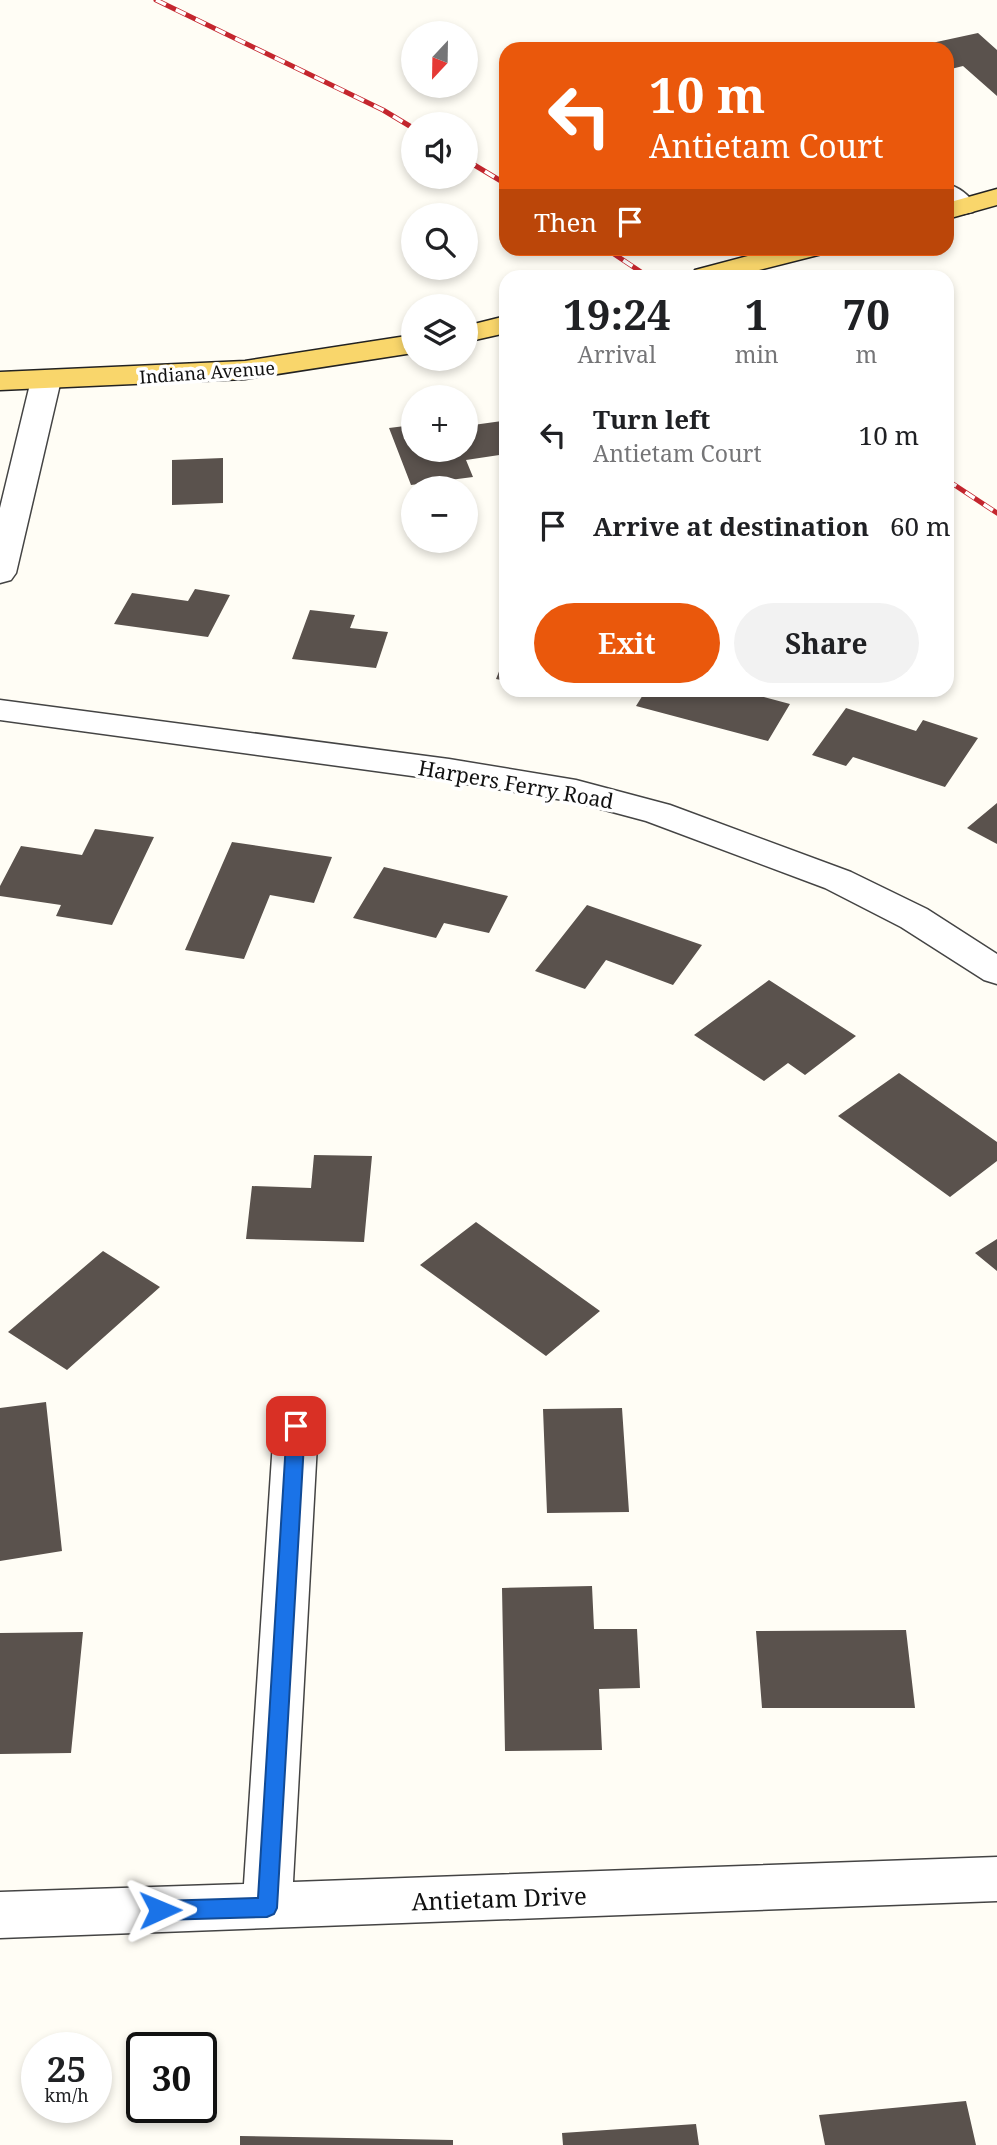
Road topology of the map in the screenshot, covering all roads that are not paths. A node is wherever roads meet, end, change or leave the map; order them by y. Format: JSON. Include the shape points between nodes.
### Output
{"nodes":[{"id":1,"x":997,"y":197,"type":"edge"},
{"id":2,"x":954,"y":203,"type":"edge"},
{"id":3,"x":781,"y":256,"type":"edge"},
{"id":4,"x":728,"y":270,"type":"edge"},
{"id":5,"x":499,"y":326,"type":"edge"},
{"id":6,"x":478,"y":331,"type":"edge"},
{"id":7,"x":401,"y":346,"type":"edge"},
{"id":8,"x":46,"y":380,"type":"junction"},
{"id":9,"x":0,"y":381,"type":"edge"},
{"id":10,"x":0,"y":573,"type":"edge"},
{"id":11,"x":0,"y":710,"type":"edge"},
{"id":12,"x":997,"y":971,"type":"edge"},
{"id":13,"x":296,"y":1426,"type":"dead end"},
{"id":14,"x":997,"y":1879,"type":"edge"},
{"id":15,"x":267,"y":1908,"type":"junction"},
{"id":16,"x":0,"y":1915,"type":"edge"}],
"edges":[{"from":1,"to":2,"type":"main road"},
{"from":3,"to":4,"type":"main road"},
{"from":5,"to":6,"type":"main road"},
{"from":7,"to":8,"type":"main road","name":"Indiana Avenue","via":[[246,370]]},
{"from":8,"to":9,"type":"main road","name":"Indiana Avenue"},
{"from":8,"to":10,"type":"street"},
{"from":11,"to":12,"type":"street","name":"Harpers Ferry Road","via":[[576,791],[671,817],[838,880],[914,918]]},
{"from":13,"to":15,"type":"street"},
{"from":14,"to":15,"type":"street","name":"Antietam Drive"},
{"from":15,"to":16,"type":"street","name":"Antietam Drive"}]}
